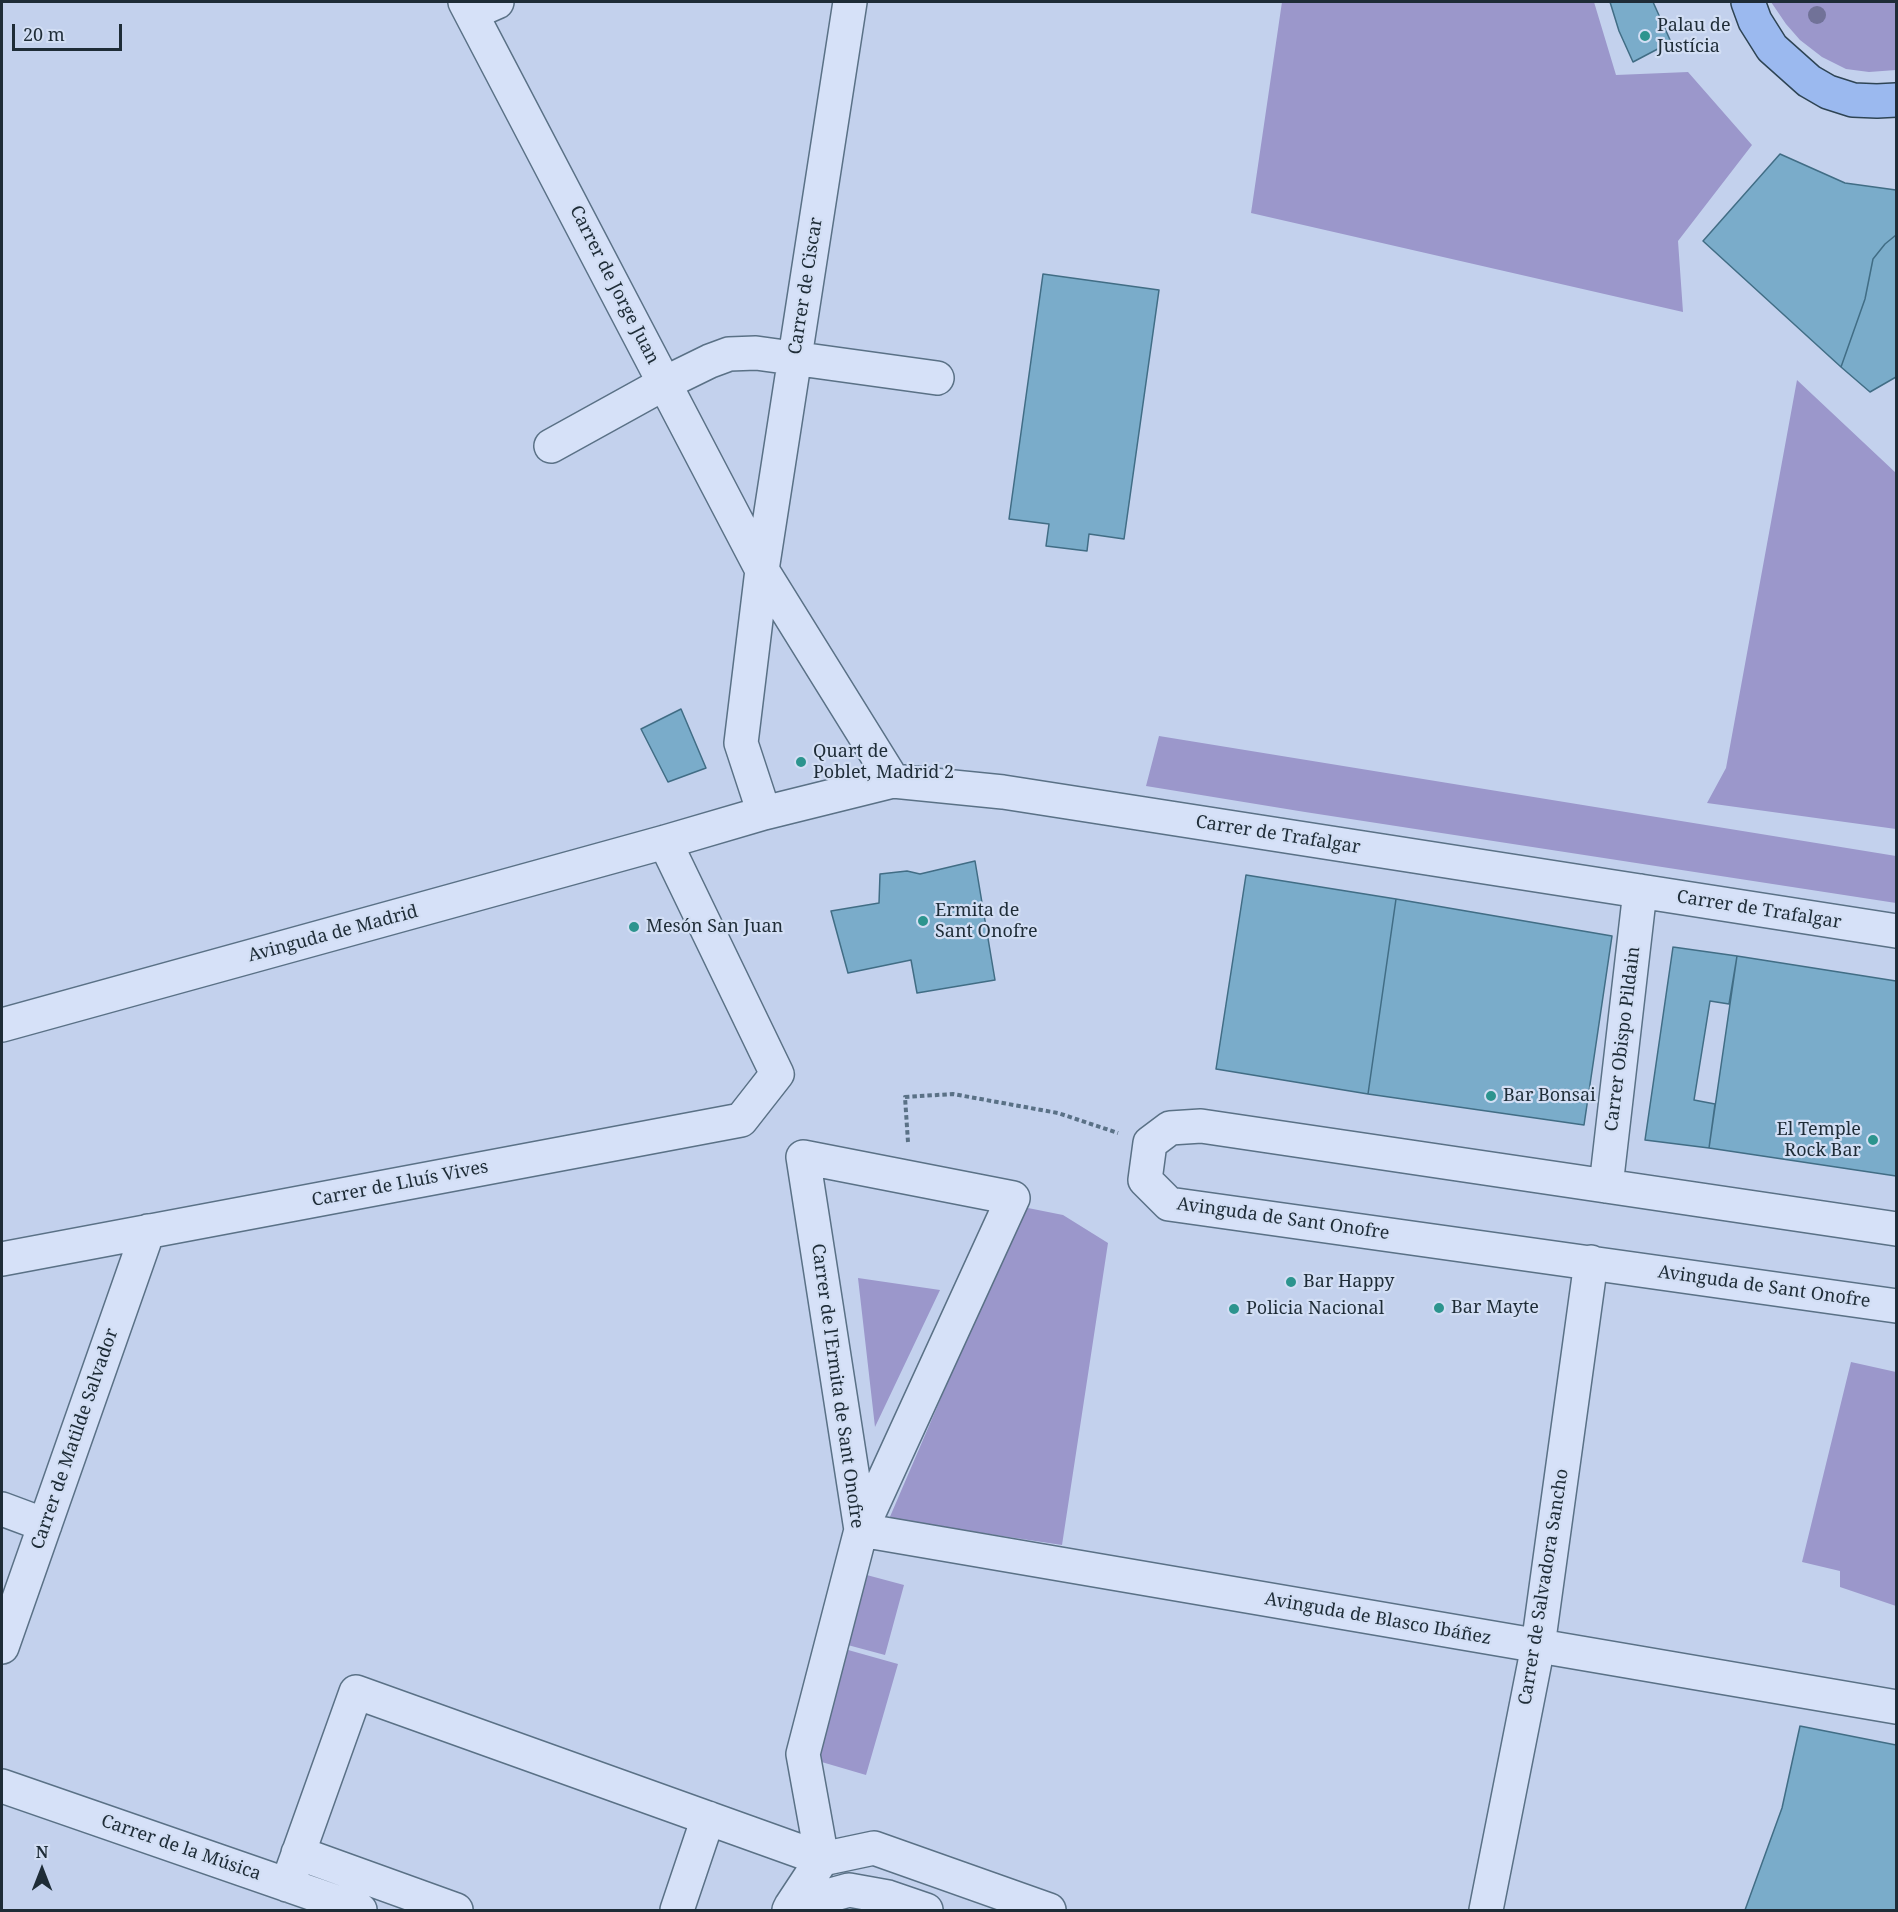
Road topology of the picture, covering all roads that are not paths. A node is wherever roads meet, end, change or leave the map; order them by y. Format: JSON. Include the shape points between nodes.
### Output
{"nodes":[{"id":1,"x":850,"y":2,"type":"edge"},
{"id":2,"x":1748,"y":2,"type":"edge"},
{"id":3,"x":478,"y":6,"type":"edge"},
{"id":4,"x":1896,"y":100,"type":"edge"},
{"id":5,"x":795,"y":359,"type":"junction"},
{"id":6,"x":937,"y":378,"type":"dead end"},
{"id":7,"x":665,"y":383,"type":"junction"},
{"id":8,"x":551,"y":446,"type":"dead end"},
{"id":9,"x":762,"y":570,"type":"junction"},
{"id":10,"x":893,"y":781,"type":"junction"},
{"id":11,"x":764,"y":813,"type":"junction"},
{"id":12,"x":665,"y":842,"type":"junction"},
{"id":13,"x":1640,"y":891,"type":"junction"},
{"id":14,"x":1896,"y":931,"type":"edge"},
{"id":15,"x":2,"y":1025,"type":"edge"},
{"id":16,"x":1606,"y":1186,"type":"junction"},
{"id":17,"x":1896,"y":1229,"type":"edge"},
{"id":18,"x":148,"y":1231,"type":"junction"},
{"id":19,"x":2,"y":1258,"type":"edge"},
{"id":20,"x":1591,"y":1262,"type":"junction"},
{"id":21,"x":1896,"y":1306,"type":"edge"},
{"id":22,"x":2,"y":1509,"type":"edge"},
{"id":23,"x":45,"y":1525,"type":"junction"},
{"id":24,"x":861,"y":1530,"type":"junction"},
{"id":25,"x":1538,"y":1646,"type":"junction"},
{"id":26,"x":2,"y":1647,"type":"edge"},
{"id":27,"x":1896,"y":1707,"type":"edge"},
{"id":28,"x":2,"y":1786,"type":"edge"},
{"id":29,"x":708,"y":1818,"type":"junction"},
{"id":30,"x":298,"y":1853,"type":"junction"},
{"id":31,"x":822,"y":1859,"type":"junction"},
{"id":32,"x":287,"y":1885,"type":"junction"},
{"id":33,"x":790,"y":1908,"type":"edge"},
{"id":34,"x":360,"y":1911,"type":"edge"},
{"id":35,"x":456,"y":1911,"type":"edge"},
{"id":36,"x":677,"y":1911,"type":"edge"},
{"id":37,"x":926,"y":1911,"type":"edge"},
{"id":38,"x":1049,"y":1911,"type":"edge"},
{"id":39,"x":1486,"y":1911,"type":"edge"}],
"edges":[{"from":1,"to":5,"type":"street","name":"Carrer de Ciscar"},
{"from":2,"to":4,"type":"main road","via":[[1772,48],[1809,81],[1853,99]]},
{"from":3,"to":7,"type":"street","name":"Carrer de Jorge Juan"},
{"from":5,"to":6,"type":"street"},
{"from":5,"to":7,"type":"street","via":[[756,353],[729,354]]},
{"from":5,"to":9,"type":"street","name":"Carrer de Ciscar"},
{"from":7,"to":8,"type":"street"},
{"from":7,"to":9,"type":"street","name":"Carrer de Jorge Juan"},
{"from":9,"to":10,"type":"street","name":"Carrer de Jorge Juan"},
{"from":9,"to":11,"type":"street","name":"Carrer de Ciscar","via":[[741,743]]},
{"from":10,"to":11,"type":"street","name":"Carrer de Trafalgar"},
{"from":10,"to":13,"type":"street","name":"Carrer de Trafalgar","via":[[1003,792]]},
{"from":11,"to":12,"type":"street","name":"Carrer de Trafalgar"},
{"from":12,"to":15,"type":"street","name":"Avinguda de Madrid"},
{"from":12,"to":18,"type":"street","name":"Carrer de Lluís Vives","via":[[777,1074],[741,1120]]},
{"from":13,"to":14,"type":"street","name":"Carrer de Trafalgar"},
{"from":13,"to":16,"type":"street","name":"Carrer Obispo Pildain"},
{"from":16,"to":17,"type":"street"},
{"from":16,"to":20,"type":"street","name":"Avinguda de Sant Onofre","via":[[1201,1126],[1170,1128],[1150,1143],[1145,1180],[1169,1204]]},
{"from":18,"to":19,"type":"street","name":"Carrer de Lluís Vives"},
{"from":18,"to":23,"type":"street","name":"Carrer de Matilde Salvador"},
{"from":20,"to":21,"type":"street","name":"Avinguda de Sant Onofre"},
{"from":20,"to":25,"type":"street","name":"Carrer de Salvadora Sancho"},
{"from":22,"to":23,"type":"street"},
{"from":23,"to":26,"type":"street","name":"Carrer de Matilde Salvador"},
{"from":24,"to":24,"type":"street","name":"Carrer de l'Ermita de Sant Onofre","via":[[1013,1198],[803,1157]]},
{"from":24,"to":25,"type":"street","name":"Avinguda de Blasco Ibáñez"},
{"from":24,"to":31,"type":"street","name":"Carrer de l'Ermita de Sant Onofre","via":[[803,1754]]},
{"from":25,"to":27,"type":"street","name":"Avinguda de Blasco Ibáñez"},
{"from":25,"to":39,"type":"street","name":"Carrer de Salvadora Sancho"},
{"from":28,"to":32,"type":"street","name":"Carrer de la Música"},
{"from":29,"to":30,"type":"street","via":[[356,1692]]},
{"from":29,"to":31,"type":"street"},
{"from":29,"to":36,"type":"street"},
{"from":30,"to":32,"type":"street"},
{"from":30,"to":35,"type":"street"},
{"from":31,"to":33,"type":"street"},
{"from":31,"to":38,"type":"street","via":[[874,1848]]},
{"from":32,"to":34,"type":"street","name":"Carrer de la Música"},
{"from":33,"to":37,"type":"street","via":[[849,1890],[888,1897]]}]}
